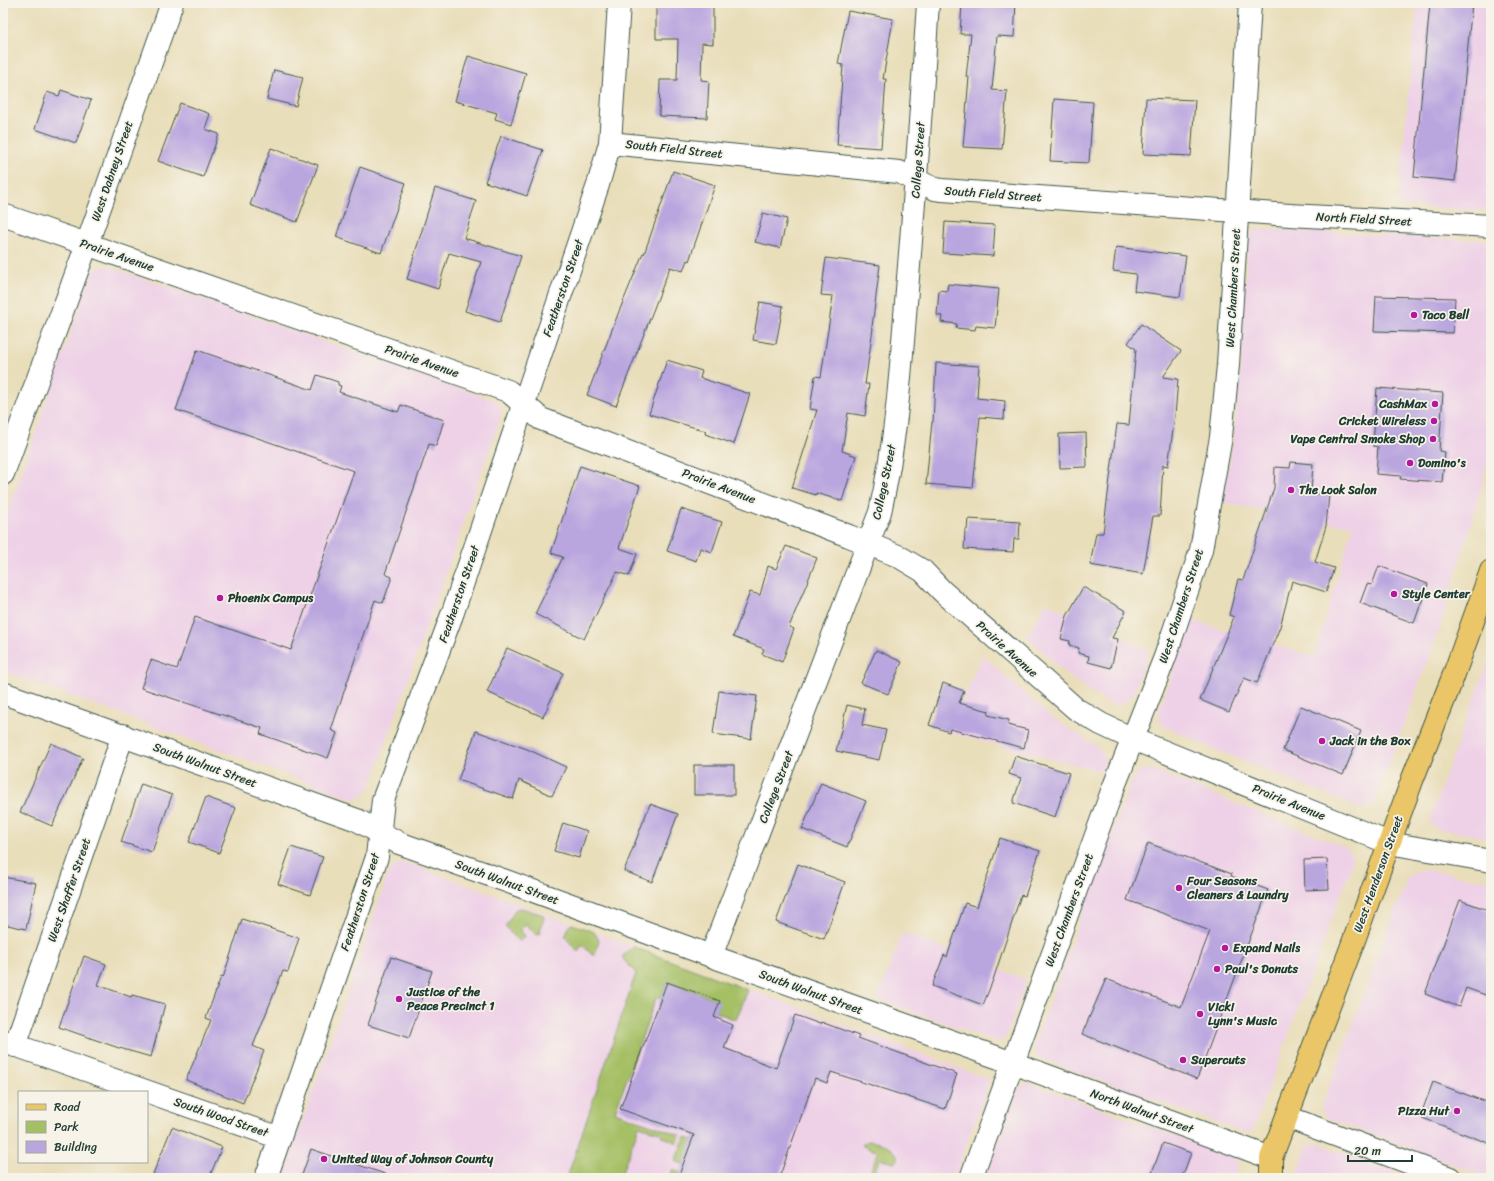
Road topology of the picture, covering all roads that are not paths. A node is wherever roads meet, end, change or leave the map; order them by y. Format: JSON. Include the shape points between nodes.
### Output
{"nodes":[{"id":1,"x":172,"y":3,"type":"edge"},
{"id":2,"x":619,"y":3,"type":"edge"},
{"id":3,"x":928,"y":3,"type":"edge"},
{"id":4,"x":1250,"y":3,"type":"edge"},
{"id":5,"x":610,"y":143,"type":"junction"},
{"id":6,"x":917,"y":180,"type":"junction"},
{"id":7,"x":1237,"y":211,"type":"junction"},
{"id":8,"x":3,"y":215,"type":"edge"},
{"id":9,"x":1491,"y":226,"type":"edge"},
{"id":10,"x":87,"y":244,"type":"junction"},
{"id":11,"x":524,"y":406,"type":"junction"},
{"id":12,"x":3,"y":474,"type":"edge"},
{"id":13,"x":868,"y":543,"type":"junction"},
{"id":14,"x":1491,"y":571,"type":"edge"},
{"id":15,"x":3,"y":693,"type":"edge"},
{"id":16,"x":123,"y":736,"type":"junction"},
{"id":17,"x":1133,"y":739,"type":"junction"},
{"id":18,"x":379,"y":832,"type":"junction"},
{"id":19,"x":1389,"y":843,"type":"junction"},
{"id":20,"x":1491,"y":861,"type":"edge"},
{"id":21,"x":711,"y":956,"type":"junction"},
{"id":22,"x":9,"y":1043,"type":"edge"},
{"id":23,"x":1013,"y":1063,"type":"junction"},
{"id":24,"x":146,"y":1091,"type":"edge"},
{"id":25,"x":148,"y":1092,"type":"edge"},
{"id":26,"x":1287,"y":1117,"type":"junction"},
{"id":27,"x":280,"y":1138,"type":"junction"},
{"id":28,"x":1271,"y":1168,"type":"edge"},
{"id":29,"x":266,"y":1178,"type":"edge"},
{"id":30,"x":971,"y":1178,"type":"edge"},
{"id":31,"x":1257,"y":1178,"type":"edge"},
{"id":32,"x":1450,"y":1178,"type":"edge"}],
"edges":[{"from":1,"to":10,"type":"street","name":"West Dabney Street"},
{"from":2,"to":5,"type":"street","name":"Featherston Street"},
{"from":3,"to":6,"type":"street","name":"College Street"},
{"from":4,"to":7,"type":"street","name":"West Chambers Street"},
{"from":5,"to":6,"type":"street","name":"South Field Street","via":[[899,172]]},
{"from":5,"to":11,"type":"street","name":"Featherston Street"},
{"from":6,"to":7,"type":"street","name":"South Field Street","via":[[942,190]]},
{"from":6,"to":13,"type":"street","name":"College Street","via":[[899,400],[887,481],[880,512]]},
{"from":7,"to":9,"type":"street","name":"North Field Street"},
{"from":7,"to":17,"type":"street","name":"West Chambers Street","via":[[1228,365],[1221,434],[1200,550],[1165,657]]},
{"from":8,"to":10,"type":"street","name":"Prairie Avenue"},
{"from":10,"to":11,"type":"street","name":"Prairie Avenue","via":[[508,391]]},
{"from":10,"to":12,"type":"street","name":"West Dabney Street"},
{"from":11,"to":13,"type":"street","name":"Prairie Avenue","via":[[541,419]]},
{"from":11,"to":18,"type":"street","name":"Featherston Street","via":[[453,612],[383,800]]},
{"from":13,"to":17,"type":"street","name":"Prairie Avenue","via":[[898,556],[923,571],[942,591],[1076,709]]},
{"from":13,"to":21,"type":"street","name":"College Street"},
{"from":14,"to":19,"type":"main road","name":"West Henderson Street"},
{"from":15,"to":16,"type":"street","name":"South Walnut Street"},
{"from":16,"to":18,"type":"street","name":"South Walnut Street","via":[[357,820]]},
{"from":16,"to":22,"type":"street","name":"West Shaffer Street"},
{"from":17,"to":19,"type":"street","name":"Prairie Avenue"},
{"from":17,"to":23,"type":"street","name":"West Chambers Street"},
{"from":18,"to":21,"type":"street","name":"South Walnut Street","via":[[399,843]]},
{"from":18,"to":27,"type":"street","name":"Featherston Street","via":[[377,857]]},
{"from":19,"to":20,"type":"street","name":"Prairie Avenue"},
{"from":19,"to":26,"type":"main road","name":"West Henderson Street"},
{"from":21,"to":23,"type":"street","name":"South Walnut Street"},
{"from":22,"to":24,"type":"street","name":"South Wood Street"},
{"from":23,"to":28,"type":"street","name":"North Walnut Street"},
{"from":23,"to":30,"type":"street","name":"West Chambers Street"},
{"from":25,"to":27,"type":"street","name":"South Wood Street"},
{"from":26,"to":28,"type":"main road","name":"West Henderson Street"},
{"from":26,"to":32,"type":"street"},
{"from":27,"to":29,"type":"street","name":"Featherston Street"},
{"from":28,"to":31,"type":"main road"}]}
